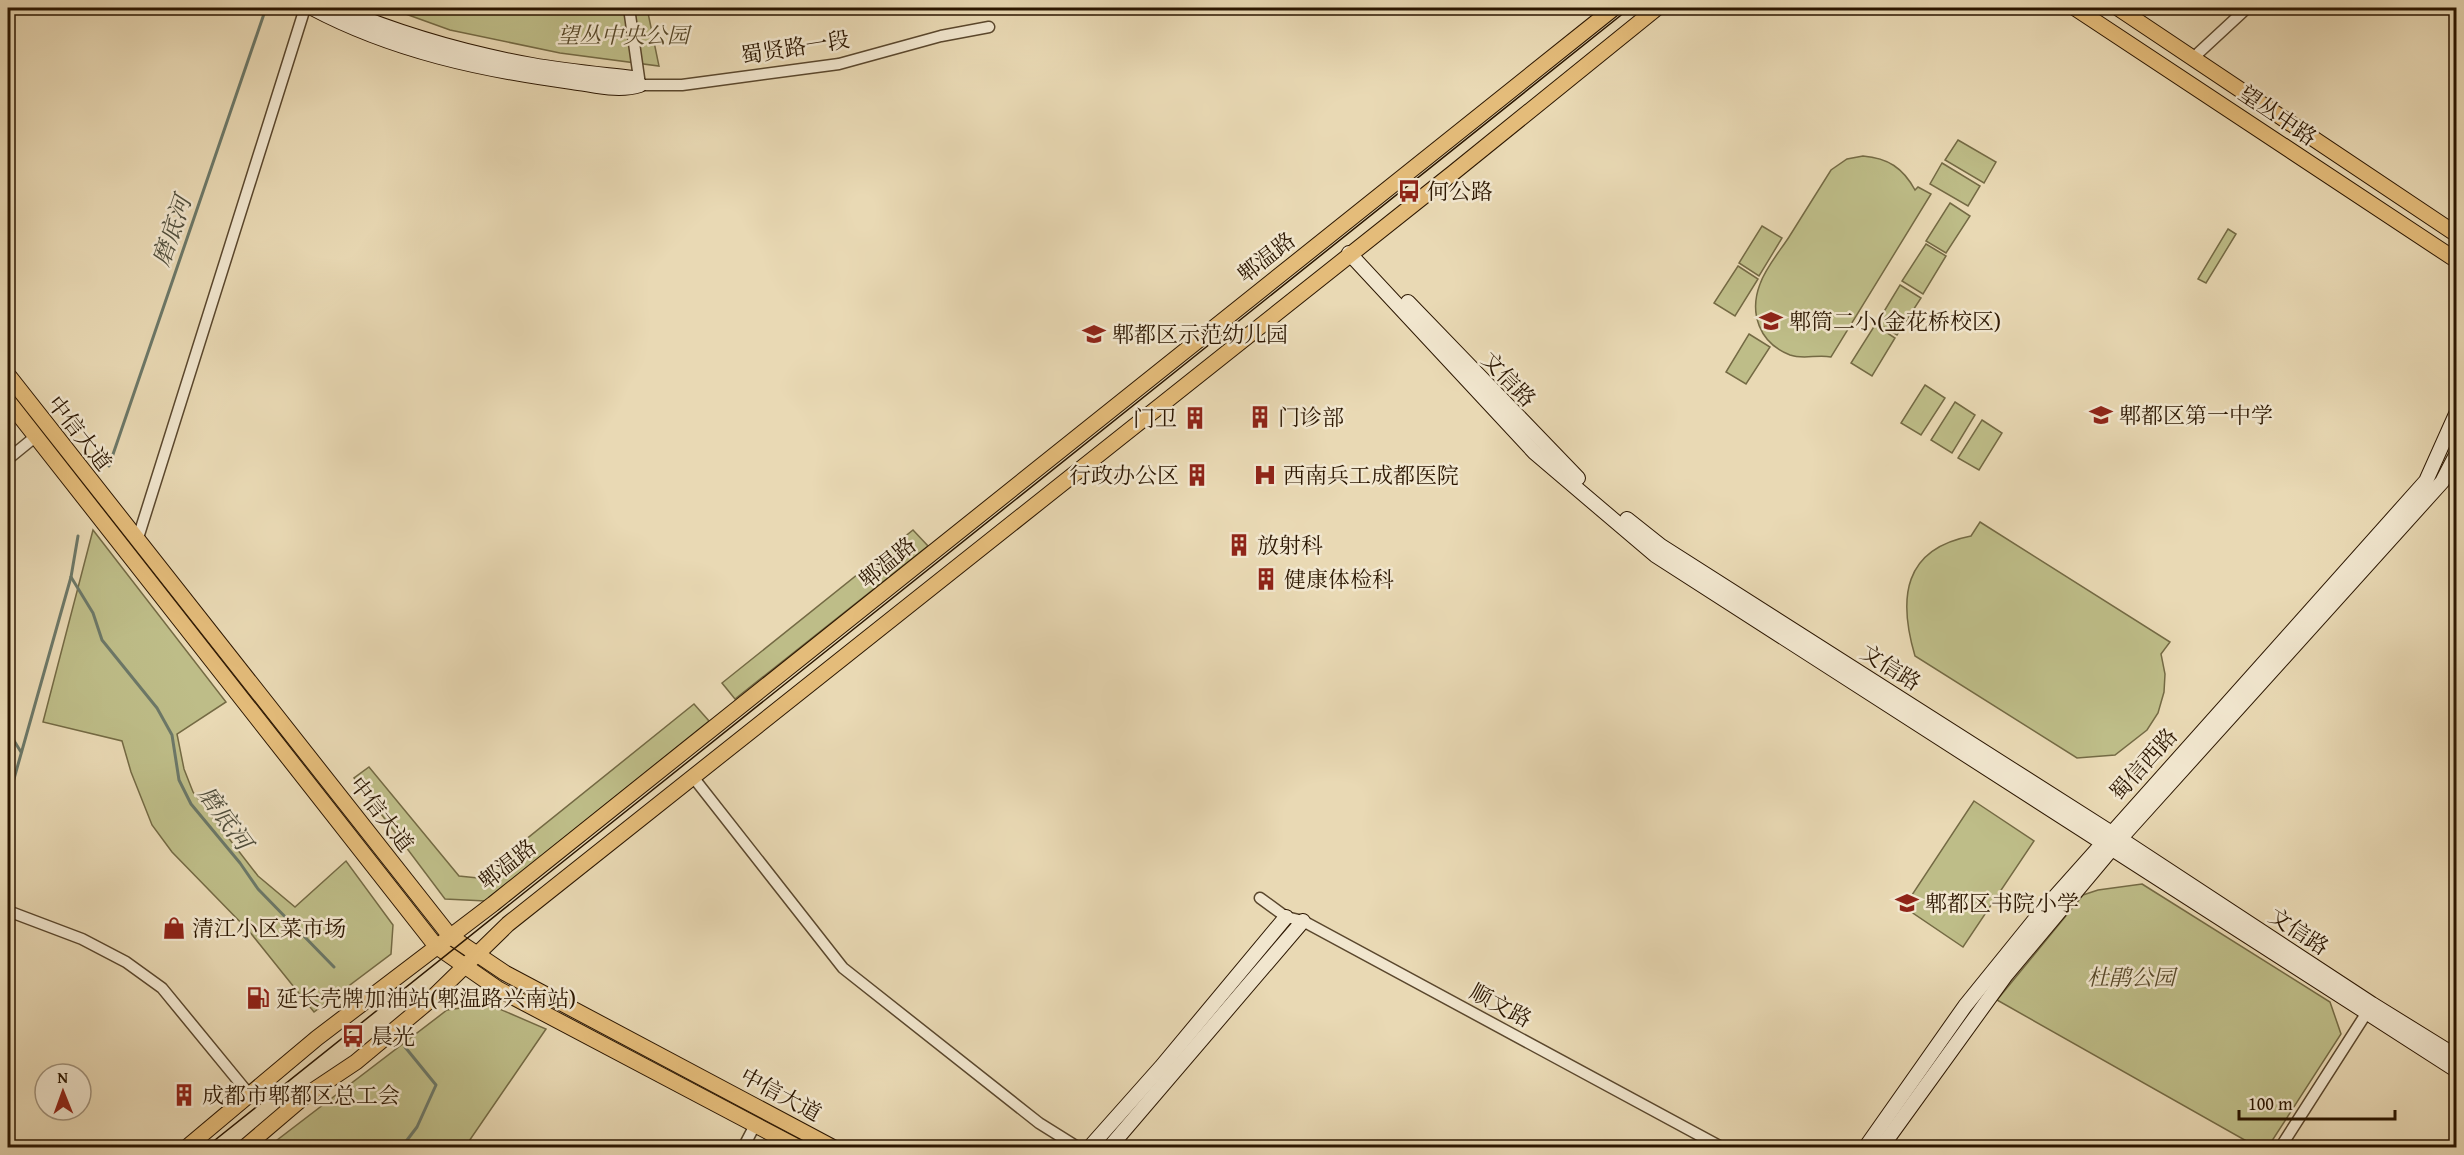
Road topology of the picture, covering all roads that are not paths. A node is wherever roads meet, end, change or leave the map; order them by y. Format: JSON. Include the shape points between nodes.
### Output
{"nodes":[{"id":1,"x":305,"y":8,"type":"edge"},
{"id":2,"x":312,"y":8,"type":"edge"},
{"id":3,"x":338,"y":8,"type":"edge"},
{"id":4,"x":629,"y":8,"type":"edge"},
{"id":5,"x":1614,"y":8,"type":"edge"},
{"id":6,"x":1657,"y":8,"type":"edge"},
{"id":7,"x":2075,"y":8,"type":"edge"},
{"id":8,"x":2118,"y":8,"type":"edge"},
{"id":9,"x":2247,"y":8,"type":"edge"},
{"id":10,"x":989,"y":27,"type":"dead end"},
{"id":11,"x":2193,"y":58,"type":"junction"},
{"id":12,"x":640,"y":85,"type":"junction"},
{"id":13,"x":2457,"y":234,"type":"edge"},
{"id":14,"x":1353,"y":251,"type":"junction"},
{"id":15,"x":2457,"y":260,"type":"edge"},
{"id":16,"x":8,"y":375,"type":"edge"},
{"id":17,"x":8,"y":401,"type":"edge"},
{"id":18,"x":2457,"y":414,"type":"edge"},
{"id":19,"x":35,"y":437,"type":"junction"},
{"id":20,"x":2457,"y":455,"type":"edge"},
{"id":21,"x":8,"y":459,"type":"edge"},
{"id":22,"x":137,"y":541,"type":"junction"},
{"id":23,"x":693,"y":777,"type":"junction"},
{"id":24,"x":2111,"y":841,"type":"junction"},
{"id":25,"x":1260,"y":898,"type":"dead end"},
{"id":26,"x":8,"y":911,"type":"edge"},
{"id":27,"x":1286,"y":917,"type":"junction"},
{"id":28,"x":1303,"y":921,"type":"junction"},
{"id":29,"x":450,"y":936,"type":"junction"},
{"id":30,"x":436,"y":946,"type":"junction"},
{"id":31,"x":477,"y":953,"type":"junction"},
{"id":32,"x":465,"y":965,"type":"junction"},
{"id":33,"x":2370,"y":1009,"type":"junction"},
{"id":34,"x":2457,"y":1056,"type":"edge"},
{"id":35,"x":2457,"y":1070,"type":"edge"},
{"id":36,"x":249,"y":1094,"type":"junction"},
{"id":37,"x":755,"y":1125,"type":"junction"},
{"id":38,"x":186,"y":1148,"type":"edge"},
{"id":39,"x":244,"y":1148,"type":"edge"},
{"id":40,"x":742,"y":1148,"type":"edge"},
{"id":41,"x":799,"y":1148,"type":"edge"},
{"id":42,"x":834,"y":1148,"type":"edge"},
{"id":43,"x":1079,"y":1148,"type":"edge"},
{"id":44,"x":1089,"y":1148,"type":"edge"},
{"id":45,"x":1109,"y":1148,"type":"edge"},
{"id":46,"x":1724,"y":1148,"type":"edge"},
{"id":47,"x":1864,"y":1148,"type":"edge"},
{"id":48,"x":1881,"y":1148,"type":"edge"},
{"id":49,"x":2280,"y":1148,"type":"edge"}],
"edges":[{"from":1,"to":22,"type":"street"},
{"from":2,"to":12,"type":"street","name":"蜀贤路一段","via":[[405,48],[456,62],[625,89]]},
{"from":3,"to":12,"type":"street","name":"蜀贤路一段","via":[[386,28],[456,48],[533,65],[633,78]]},
{"from":4,"to":12,"type":"street"},
{"from":5,"to":29,"type":"main road","name":"郫温路"},
{"from":6,"to":14,"type":"main road"},
{"from":7,"to":15,"type":"main road","name":"望丛中路"},
{"from":8,"to":11,"type":"main road","name":"望丛中路"},
{"from":9,"to":11,"type":"street"},
{"from":10,"to":12,"type":"street","name":"蜀贤路一段","via":[[838,64],[682,85]]},
{"from":11,"to":13,"type":"main road","name":"望丛中路"},
{"from":14,"to":23,"type":"main road"},
{"from":14,"to":24,"type":"street","name":"文信路","via":[[1535,453],[1655,555]]},
{"from":16,"to":22,"type":"main road","name":"中信大道"},
{"from":17,"to":19,"type":"main road","name":"中信大道"},
{"from":18,"to":24,"type":"street","name":"蜀信西路","via":[[2426,481]]},
{"from":19,"to":21,"type":"street"},
{"from":19,"to":30,"type":"main road","name":"中信大道"},
{"from":20,"to":24,"type":"street","name":"蜀信西路","via":[[2442,482]]},
{"from":22,"to":29,"type":"main road","name":"中信大道"},
{"from":23,"to":31,"type":"main road"},
{"from":23,"to":43,"type":"street","via":[[843,968],[1039,1123]]},
{"from":24,"to":33,"type":"street","name":"文信路"},
{"from":24,"to":47,"type":"street","name":"蜀信西路","via":[[1965,1006]]},
{"from":24,"to":48,"type":"street","name":"蜀信西路","via":[[2006,975]]},
{"from":25,"to":27,"type":"street","name":"顺文路"},
{"from":26,"to":36,"type":"street","via":[[82,939],[126,962],[162,988]]},
{"from":27,"to":28,"type":"street","name":"顺文路"},
{"from":27,"to":44,"type":"street"},
{"from":28,"to":45,"type":"street"},
{"from":28,"to":46,"type":"street","name":"顺文路"},
{"from":29,"to":30,"type":"main road","name":"郫温路"},
{"from":29,"to":31,"type":"main road","name":"中信大道"},
{"from":30,"to":32,"type":"main road","name":"中信大道"},
{"from":30,"to":36,"type":"main road","name":"郫温路"},
{"from":31,"to":32,"type":"main road"},
{"from":31,"to":42,"type":"main road","name":"中信大道","via":[[505,973]]},
{"from":32,"to":37,"type":"main road","name":"中信大道","via":[[498,989]]},
{"from":32,"to":39,"type":"main road","via":[[428,1002],[356,1062],[305,1096]]},
{"from":33,"to":34,"type":"street","name":"文信路"},
{"from":33,"to":35,"type":"street"},
{"from":33,"to":49,"type":"street"},
{"from":36,"to":38,"type":"main road","name":"郫温路"},
{"from":37,"to":40,"type":"street"},
{"from":37,"to":41,"type":"main road","name":"中信大道"}]}
